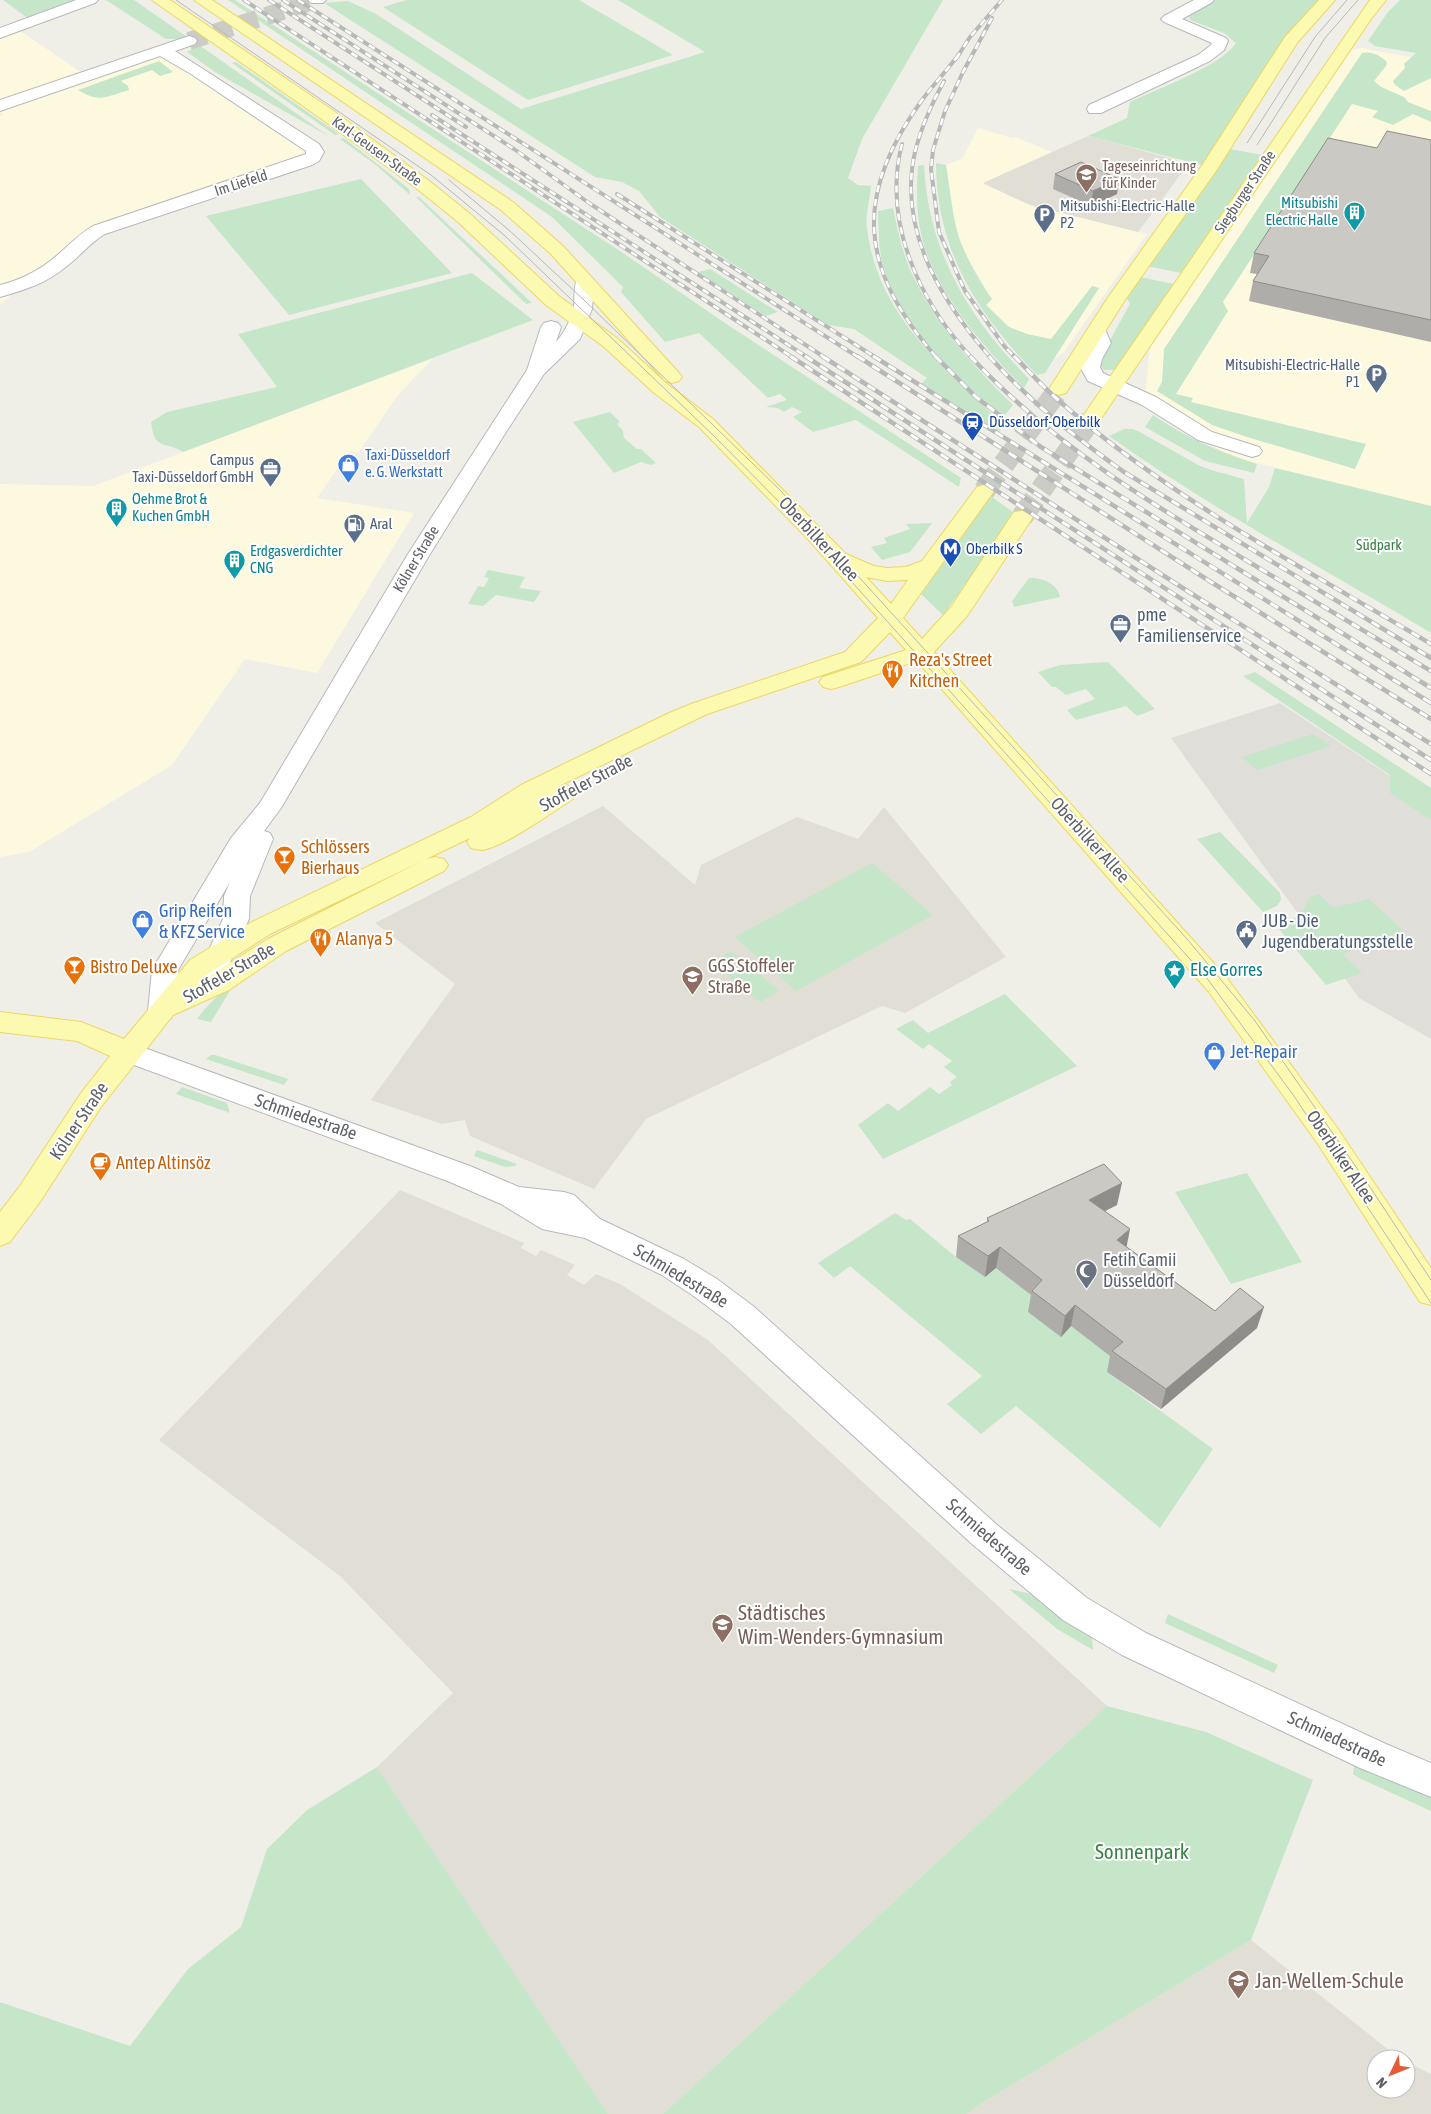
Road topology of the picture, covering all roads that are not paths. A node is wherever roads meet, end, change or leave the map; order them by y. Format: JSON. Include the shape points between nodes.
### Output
{"nodes":[{"id":1,"x":90,"y":0,"type":"edge"},
{"id":2,"x":160,"y":0,"type":"edge"},
{"id":3,"x":202,"y":0,"type":"edge"},
{"id":4,"x":1206,"y":0,"type":"edge"},
{"id":5,"x":1327,"y":0,"type":"edge"},
{"id":6,"x":1378,"y":0,"type":"edge"},
{"id":7,"x":0,"y":33,"type":"edge"},
{"id":8,"x":189,"y":42,"type":"tunnel mouth"},
{"id":9,"x":160,"y":51,"type":"junction"},
{"id":10,"x":0,"y":106,"type":"edge"},
{"id":11,"x":1095,"y":109,"type":"dead end"},
{"id":12,"x":422,"y":184,"type":"junction"},
{"id":13,"x":585,"y":282,"type":"junction"},
{"id":14,"x":0,"y":291,"type":"edge"},
{"id":15,"x":579,"y":321,"type":"junction"},
{"id":16,"x":551,"y":327,"type":"joint"},
{"id":17,"x":629,"y":330,"type":"joint"},
{"id":18,"x":1097,"y":331,"type":"junction"},
{"id":19,"x":570,"y":339,"type":"junction"},
{"id":20,"x":610,"y":342,"type":"junction"},
{"id":21,"x":537,"y":370,"type":"junction"},
{"id":22,"x":1114,"y":385,"type":"junction"},
{"id":23,"x":1059,"y":389,"type":"joint"},
{"id":24,"x":1091,"y":418,"type":"tunnel mouth"},
{"id":25,"x":706,"y":423,"type":"junction"},
{"id":26,"x":1252,"y":451,"type":"dead end"},
{"id":27,"x":984,"y":491,"type":"tunnel mouth"},
{"id":28,"x":1022,"y":517,"type":"tunnel mouth"},
{"id":29,"x":835,"y":556,"type":"junction"},
{"id":30,"x":932,"y":564,"type":"junction"},
{"id":31,"x":891,"y":618,"type":"junction"},
{"id":32,"x":922,"y":652,"type":"junction"},
{"id":33,"x":269,"y":808,"type":"junction"},
{"id":34,"x":236,"y":919,"type":"junction"},
{"id":35,"x":261,"y":928,"type":"junction"},
{"id":36,"x":221,"y":953,"type":"junction"},
{"id":37,"x":161,"y":1010,"type":"junction"},
{"id":38,"x":0,"y":1022,"type":"edge"},
{"id":39,"x":128,"y":1052,"type":"junction"},
{"id":40,"x":0,"y":1234,"type":"edge"},
{"id":41,"x":1431,"y":1293,"type":"edge"},
{"id":42,"x":1431,"y":1780,"type":"edge"}],
"edges":[{"from":1,"to":7,"type":"street"},
{"from":2,"to":12,"type":"main road","name":"Karl-Geusen-Straße","via":[[330,116]]},
{"from":3,"to":13,"type":"main road","name":"Karl-Geusen-Straße","via":[[500,201],[540,234]]},
{"from":4,"to":11,"type":"street","via":[[1168,19],[1212,35],[1220,41],[1218,47],[1204,58]]},
{"from":5,"to":18,"type":"main road","via":[[1291,40],[1209,168],[1123,288]]},
{"from":6,"to":22,"type":"main road","name":"Siegburger Straße"},
{"from":8,"to":9,"type":"street"},
{"from":9,"to":10,"type":"street"},
{"from":9,"to":14,"type":"street","name":"Im Liefeld","via":[[197,71],[306,144],[315,152],[313,156],[99,230],[44,275],[27,284]]},
{"from":12,"to":15,"type":"main road","name":"Karl-Geusen-Straße"},
{"from":12,"to":16,"type":"main road","via":[[449,217],[548,313]]},
{"from":13,"to":15,"type":"street"},
{"from":13,"to":17,"type":"main road","name":"Karl-Geusen-Straße"},
{"from":15,"to":19,"type":"street","name":"Kölner Straße"},
{"from":15,"to":20,"type":"main road","name":"Karl-Geusen-Straße"},
{"from":16,"to":21,"type":"street"},
{"from":17,"to":25,"type":"main road","name":"Oberbilker Allee","via":[[690,395]]},
{"from":18,"to":22,"type":"street","via":[[1101,343],[1092,359],[1091,373]]},
{"from":18,"to":23,"type":"main road"},
{"from":19,"to":20,"type":"street"},
{"from":19,"to":21,"type":"street","name":"Kölner Straße"},
{"from":20,"to":25,"type":"main road","name":"Oberbilker Allee","via":[[660,388]]},
{"from":21,"to":33,"type":"street","name":"Kölner Straße","via":[[439,521]]},
{"from":22,"to":23,"type":"street","via":[[1078,382]]},
{"from":22,"to":24,"type":"main road","name":"Siegburger Straße"},
{"from":22,"to":26,"type":"street","via":[[1149,401],[1205,436]]},
{"from":25,"to":29,"type":"main road","name":"Oberbilker Allee"},
{"from":27,"to":30,"type":"main road"},
{"from":28,"to":32,"type":"main road","via":[[959,611]]},
{"from":29,"to":30,"type":"main road","via":[[886,575],[906,575]]},
{"from":29,"to":31,"type":"main road","name":"Oberbilker Allee"},
{"from":30,"to":31,"type":"main road"},
{"from":31,"to":32,"type":"main road","name":"Oberbilker Allee"},
{"from":31,"to":35,"type":"main road","name":"Stoffeler Straße","via":[[853,658],[675,719],[530,792],[480,823]]},
{"from":32,"to":37,"type":"main road","name":"Stoffeler Straße","via":[[663,742],[552,799],[490,837],[277,946],[220,982]]},
{"from":32,"to":41,"type":"main road","name":"Oberbilker Allee","via":[[1218,985],[1331,1140]]},
{"from":33,"to":34,"type":"street","name":"Kölner Straße","via":[[258,849],[237,896]]},
{"from":33,"to":37,"type":"street","name":"Kölner Straße","via":[[240,844],[165,970]]},
{"from":34,"to":35,"type":"street"},
{"from":34,"to":36,"type":"street","name":"Kölner Straße"},
{"from":35,"to":36,"type":"main road","name":"Stoffeler Straße"},
{"from":36,"to":37,"type":"street","name":"Kölner Straße","via":[[211,976]]},
{"from":37,"to":39,"type":"main road","name":"Kölner Straße"},
{"from":38,"to":39,"type":"main road","via":[[81,1032]]},
{"from":39,"to":40,"type":"main road","name":"Kölner Straße","via":[[90,1100],[30,1194]]},
{"from":39,"to":42,"type":"street","name":"Schmiedestraße","via":[[444,1168],[511,1196],[552,1221],[590,1228],[673,1267],[728,1304],[984,1534],[1075,1609],[1134,1644]]}]}
